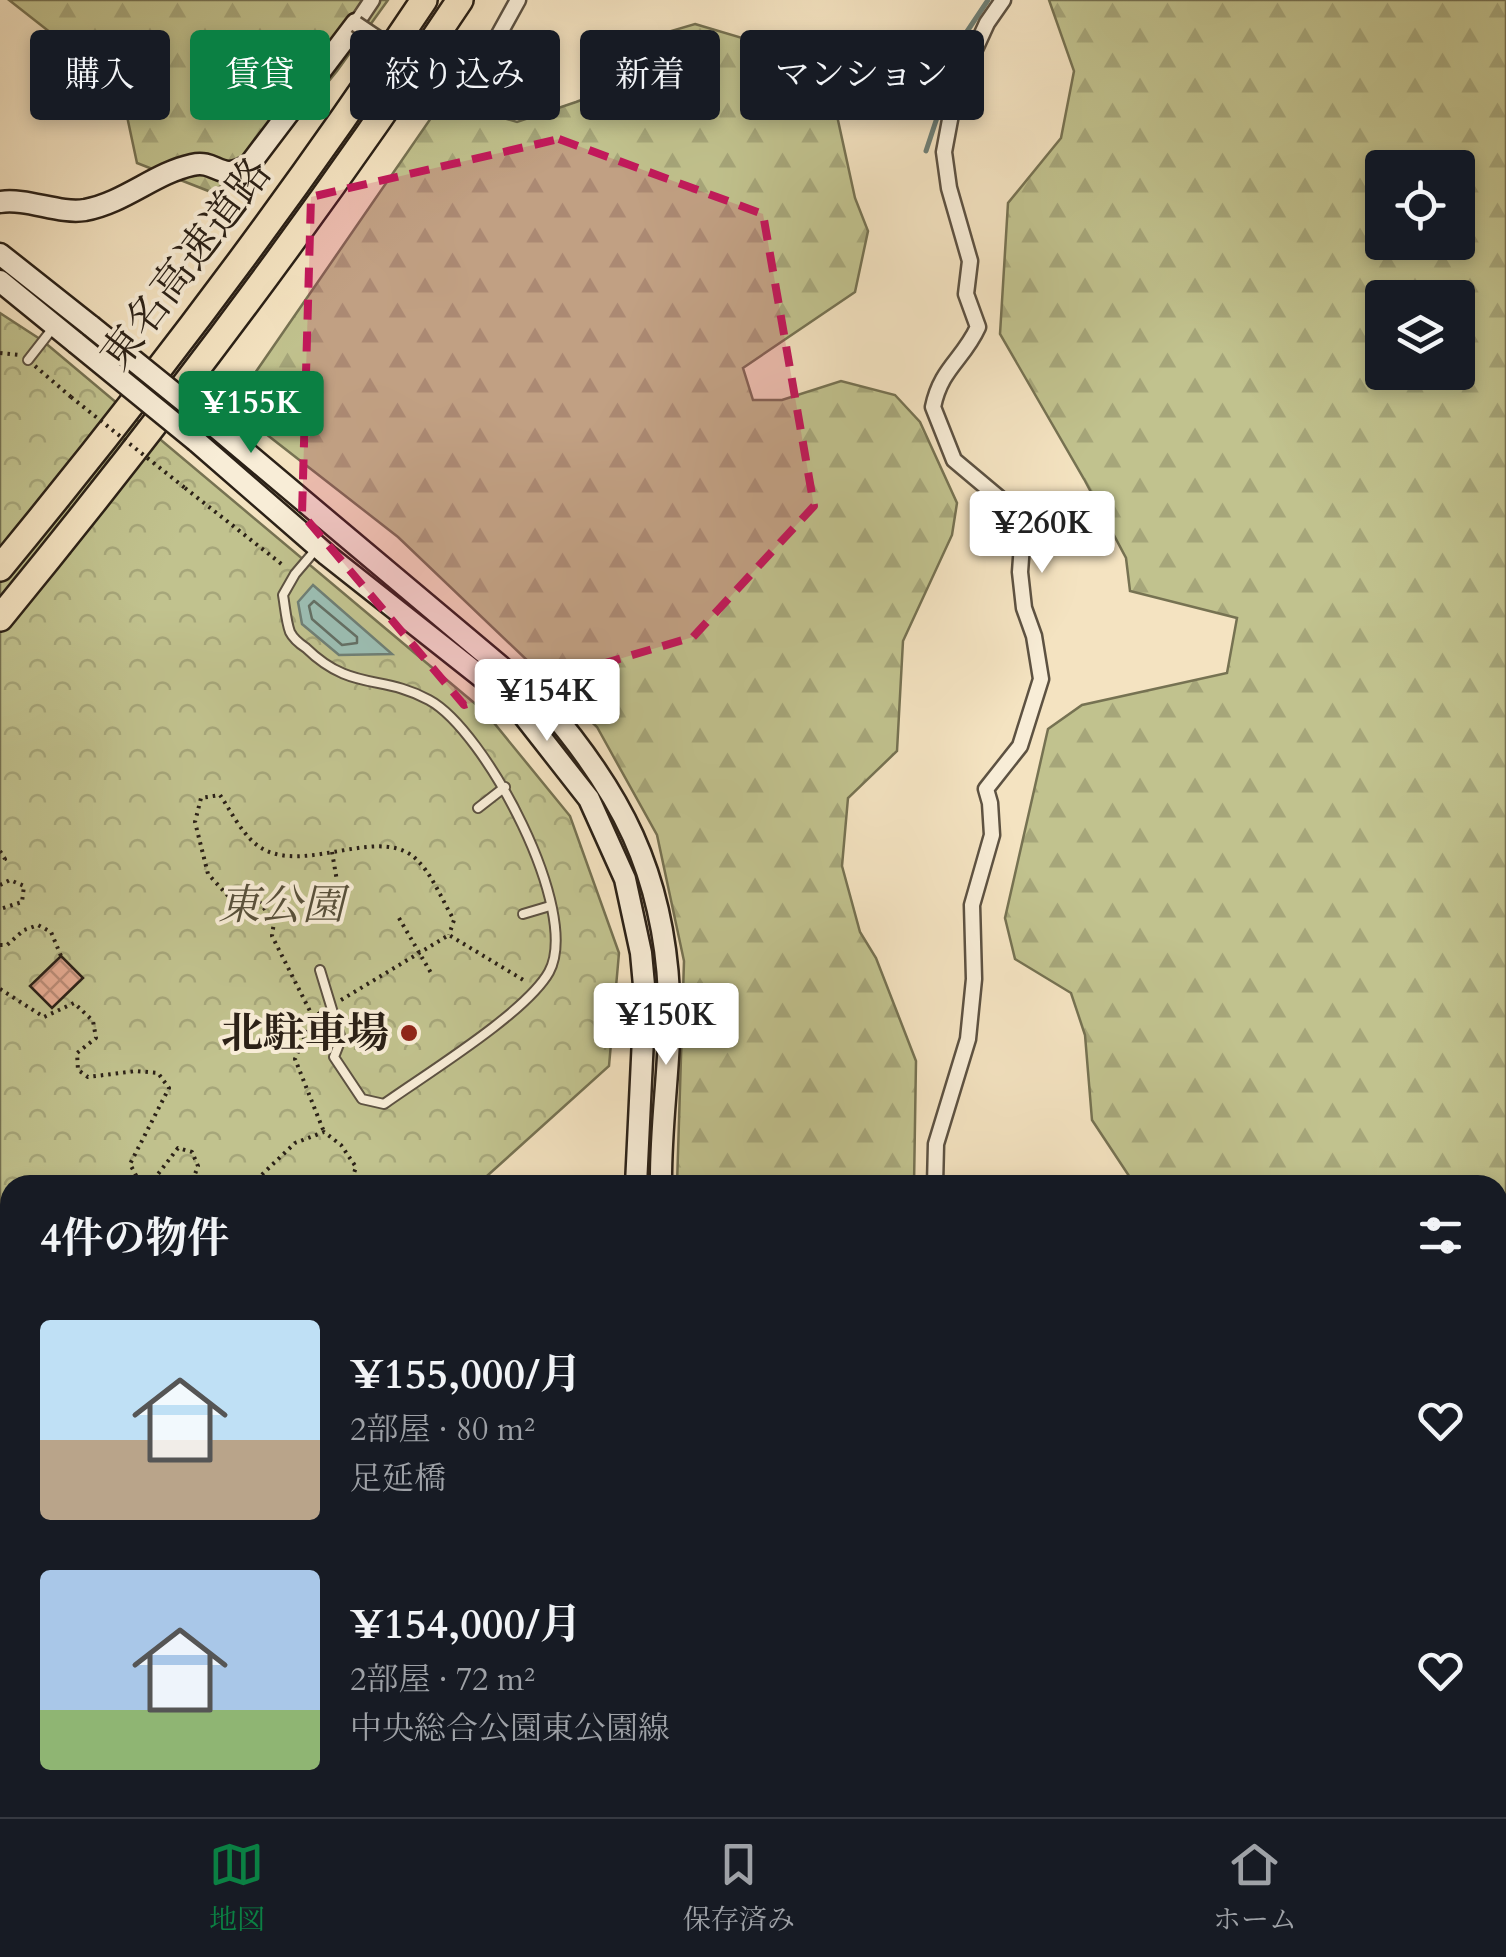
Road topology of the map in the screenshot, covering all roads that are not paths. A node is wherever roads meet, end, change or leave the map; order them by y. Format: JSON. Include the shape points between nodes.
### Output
{"nodes":[{"id":1,"x":372,"y":0,"type":"edge"},
{"id":2,"x":424,"y":0,"type":"edge"},
{"id":3,"x":460,"y":0,"type":"edge"},
{"id":4,"x":518,"y":0,"type":"edge"},
{"id":5,"x":1003,"y":0,"type":"edge"},
{"id":6,"x":356,"y":24,"type":"junction"},
{"id":7,"x":0,"y":202,"type":"edge"},
{"id":8,"x":0,"y":254,"type":"edge"},
{"id":9,"x":0,"y":281,"type":"edge"},
{"id":10,"x":55,"y":326,"type":"junction"},
{"id":11,"x":28,"y":360,"type":"road end"},
{"id":12,"x":335,"y":527,"type":"junction"},
{"id":13,"x":319,"y":547,"type":"junction"},
{"id":14,"x":0,"y":568,"type":"edge"},
{"id":15,"x":0,"y":618,"type":"edge"},
{"id":16,"x":506,"y":787,"type":"junction"},
{"id":17,"x":478,"y":808,"type":"dead end"},
{"id":18,"x":550,"y":906,"type":"junction"},
{"id":19,"x":523,"y":914,"type":"dead end"},
{"id":20,"x":320,"y":970,"type":"dead end"},
{"id":21,"x":341,"y":1039,"type":"junction"},
{"id":22,"x":355,"y":1043,"type":"dead end"},
{"id":23,"x":636,"y":1175,"type":"edge"},
{"id":24,"x":661,"y":1175,"type":"edge"},
{"id":25,"x":935,"y":1175,"type":"edge"}],
"edges":[{"from":1,"to":6,"type":"street"},
{"from":2,"to":14,"type":"highway","name":"東名高速道路","via":[[255,243]]},
{"from":3,"to":15,"type":"highway","name":"東名高速道路","via":[[278,264]]},
{"from":4,"to":6,"type":"street","bridge":true,"via":[[481,67],[454,90]]},
{"from":5,"to":25,"type":"street","via":[[955,93],[944,152],[970,261],[966,294],[978,326],[969,347],[946,370],[932,407],[954,460],[1010,507],[1024,531],[1024,608],[1042,679],[1020,746],[986,789],[992,835],[972,906],[968,1039],[936,1144]]},
{"from":6,"to":7,"type":"street","via":[[250,164],[237,172],[188,166],[80,211]]},
{"from":8,"to":12,"type":"street","bridge":true},
{"from":9,"to":10,"type":"street"},
{"from":10,"to":11,"type":"lane"},
{"from":10,"to":13,"type":"street","bridge":true},
{"from":12,"to":13,"type":"street"},
{"from":12,"to":24,"type":"street","via":[[544,702],[617,798],[640,846],[658,912],[669,992]]},
{"from":13,"to":16,"type":"lane","via":[[282,595],[291,634],[324,666],[351,679],[432,701]]},
{"from":13,"to":23,"type":"street","via":[[513,702],[589,799],[625,879],[641,953]]},
{"from":16,"to":17,"type":"lane"},
{"from":16,"to":18,"type":"lane"},
{"from":18,"to":19,"type":"lane"},
{"from":18,"to":21,"type":"lane","via":[[552,969],[529,999],[384,1104],[362,1100],[334,1057]]},
{"from":20,"to":21,"type":"lane"},
{"from":21,"to":22,"type":"lane"}]}
